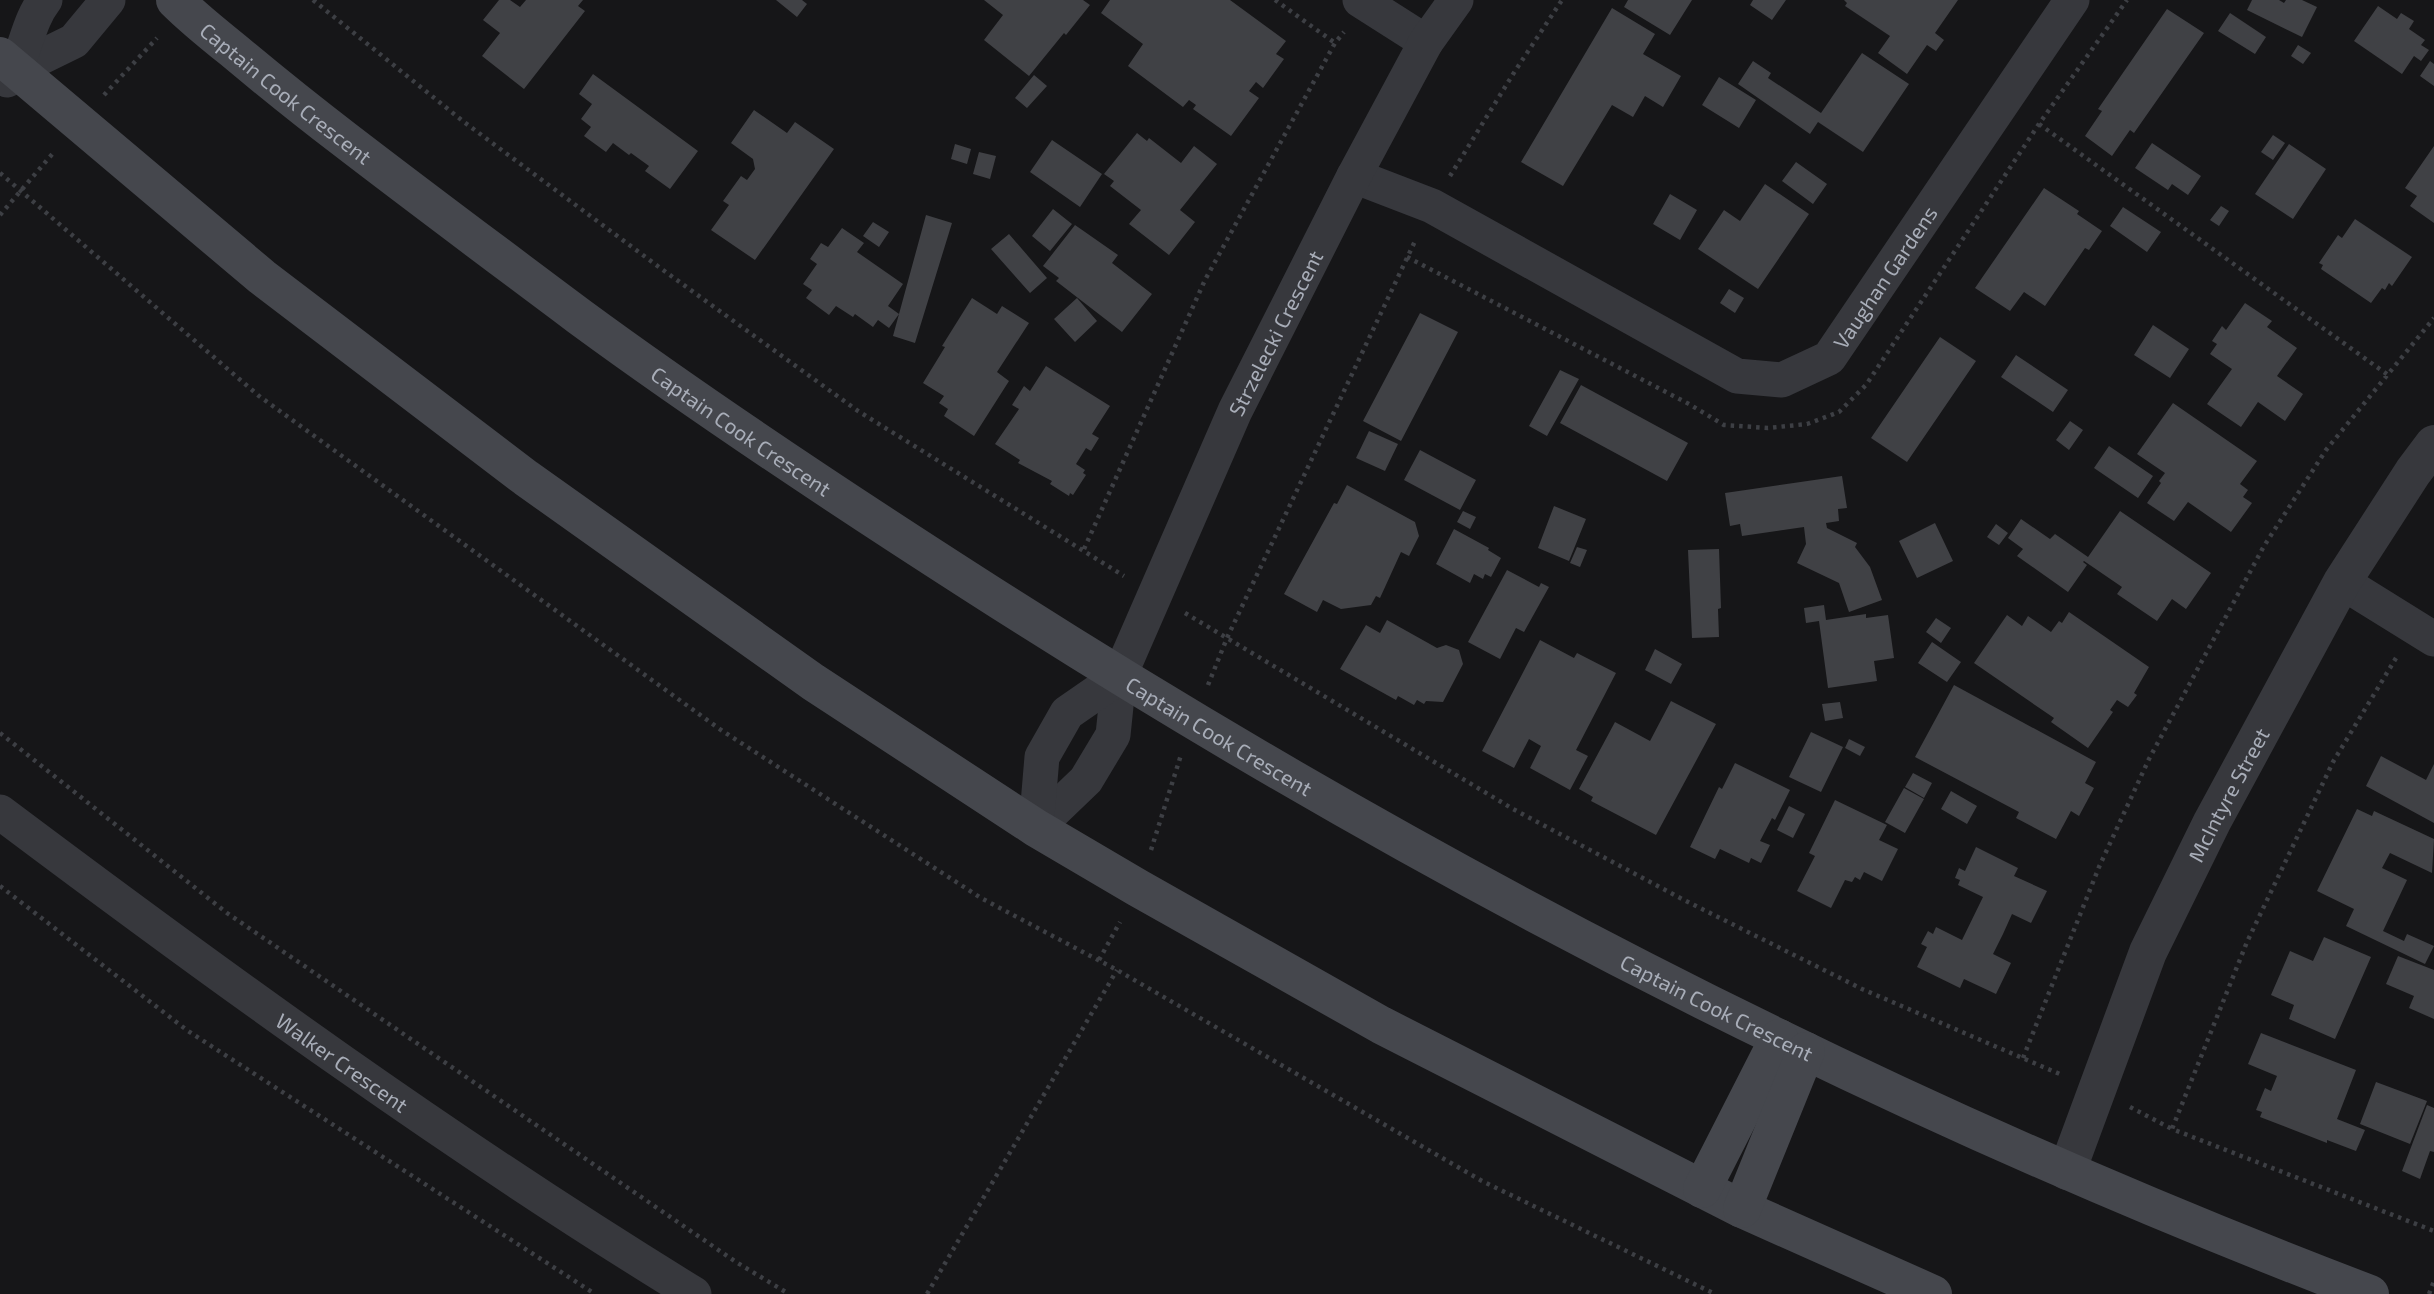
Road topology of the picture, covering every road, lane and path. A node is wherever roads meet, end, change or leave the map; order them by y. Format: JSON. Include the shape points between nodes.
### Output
{"nodes":[{"id":1,"x":45,"y":0,"type":"edge"},
{"id":2,"x":108,"y":0,"type":"edge"},
{"id":3,"x":175,"y":0,"type":"edge"},
{"id":4,"x":313,"y":0,"type":"edge"},
{"id":5,"x":1275,"y":0,"type":"edge"},
{"id":6,"x":1456,"y":0,"type":"edge"},
{"id":7,"x":1562,"y":0,"type":"edge"},
{"id":8,"x":2072,"y":0,"type":"edge"},
{"id":9,"x":2127,"y":0,"type":"edge"},
{"id":10,"x":1362,"y":2,"type":"edge"},
{"id":11,"x":1426,"y":42,"type":"junction"},
{"id":12,"x":1335,"y":43,"type":"junction"},
{"id":13,"x":5,"y":71,"type":"edge"},
{"id":14,"x":2039,"y":124,"type":"junction"},
{"id":15,"x":0,"y":173,"type":"edge"},
{"id":16,"x":1354,"y":176,"type":"junction"},
{"id":17,"x":1432,"y":206,"type":"junction"},
{"id":18,"x":1407,"y":257,"type":"junction"},
{"id":19,"x":2434,"y":318,"type":"edge"},
{"id":20,"x":2388,"y":375,"type":"junction"},
{"id":21,"x":2434,"y":444,"type":"edge"},
{"id":22,"x":2342,"y":582,"type":"junction"},
{"id":23,"x":1181,"y":610,"type":"dead end"},
{"id":24,"x":2424,"y":633,"type":"edge"},
{"id":25,"x":1227,"y":638,"type":"junction"},
{"id":26,"x":1119,"y":677,"type":"junction"},
{"id":27,"x":1193,"y":722,"type":"junction"},
{"id":28,"x":0,"y":733,"type":"edge"},
{"id":29,"x":0,"y":812,"type":"edge"},
{"id":30,"x":1036,"y":828,"type":"junction"},
{"id":31,"x":0,"y":886,"type":"edge"},
{"id":32,"x":1138,"y":888,"type":"junction"},
{"id":33,"x":1117,"y":970,"type":"junction"},
{"id":34,"x":1792,"y":1045,"type":"junction"},
{"id":35,"x":2023,"y":1058,"type":"junction"},
{"id":36,"x":2098,"y":1090,"type":"junction"},
{"id":37,"x":2172,"y":1129,"type":"junction"},
{"id":38,"x":2067,"y":1171,"type":"junction"},
{"id":39,"x":1702,"y":1189,"type":"junction"},
{"id":40,"x":1742,"y":1209,"type":"junction"},
{"id":41,"x":2434,"y":1231,"type":"edge"},
{"id":42,"x":2434,"y":1281,"type":"edge"},
{"id":43,"x":596,"y":1294,"type":"edge"},
{"id":44,"x":694,"y":1294,"type":"edge"},
{"id":45,"x":789,"y":1294,"type":"edge"},
{"id":46,"x":927,"y":1294,"type":"edge"},
{"id":47,"x":1715,"y":1294,"type":"edge"},
{"id":48,"x":1933,"y":1294,"type":"edge"},
{"id":49,"x":2370,"y":1294,"type":"edge"},
{"id":50,"x":2429,"y":1294,"type":"edge"}],
"edges":[{"from":1,"to":13,"type":"street"},
{"from":2,"to":13,"type":"street","via":[[74,41]]},
{"from":3,"to":26,"type":"main road","name":"Captain Cook Crescent","via":[[294,101],[684,393]]},
{"from":4,"to":12,"type":"path","via":[[464,122],[859,411],[1084,549],[1205,281]]},
{"from":5,"to":12,"type":"path"},
{"from":6,"to":11,"type":"street","name":"Strzelecki Crescent"},
{"from":7,"to":17,"type":"path"},
{"from":8,"to":17,"type":"street","name":"Vaughan Gardens","via":[[1829,358],[1782,380],[1737,376]]},
{"from":9,"to":14,"type":"path"},
{"from":10,"to":11,"type":"street"},
{"from":10,"to":12,"type":"path"},
{"from":11,"to":16,"type":"street","name":"Strzelecki Crescent"},
{"from":13,"to":30,"type":"main road","via":[[262,277],[526,478],[813,682]]},
{"from":14,"to":18,"type":"path","via":[[1866,385],[1839,412],[1807,424],[1768,428],[1724,425]]},
{"from":14,"to":20,"type":"path"},
{"from":15,"to":33,"type":"path","via":[[259,396],[721,730],[981,898]]},
{"from":16,"to":17,"type":"street","name":"Vaughan Gardens"},
{"from":16,"to":26,"type":"street","name":"Strzelecki Crescent","via":[[1235,411]]},
{"from":17,"to":18,"type":"path"},
{"from":18,"to":25,"type":"path"},
{"from":19,"to":20,"type":"path"},
{"from":20,"to":35,"type":"path","via":[[2326,450],[2264,546],[2149,759],[2099,867]]},
{"from":21,"to":22,"type":"street","name":"McIntyre Street"},
{"from":22,"to":24,"type":"street"},
{"from":22,"to":36,"type":"street","name":"McIntyre Street","via":[[2218,810],[2148,952]]},
{"from":23,"to":25,"type":"path"},
{"from":24,"to":37,"type":"path","via":[[2333,762],[2247,942]]},
{"from":25,"to":27,"type":"path"},
{"from":25,"to":35,"type":"path","via":[[1513,809],[1684,900],[1862,989]]},
{"from":26,"to":27,"type":"main road","name":"Captain Cook Crescent"},
{"from":26,"to":30,"type":"street","name":"Strzelecki Crescent","via":[[1113,735],[1086,780]]},
{"from":26,"to":30,"type":"street","via":[[1067,713],[1042,757]]},
{"from":27,"to":32,"type":"path"},
{"from":27,"to":34,"type":"main road","name":"Captain Cook Crescent","via":[[1446,867]]},
{"from":28,"to":45,"type":"path","via":[[227,913]]},
{"from":29,"to":44,"type":"street","name":"Walker Crescent","via":[[444,1131]]},
{"from":30,"to":32,"type":"main road"},
{"from":31,"to":43,"type":"path","via":[[188,1031]]},
{"from":32,"to":39,"type":"main road","via":[[1381,1026]]},
{"from":33,"to":46,"type":"path"},
{"from":33,"to":47,"type":"path","via":[[1482,1181]]},
{"from":34,"to":38,"type":"main road","name":"Captain Cook Crescent"},
{"from":34,"to":39,"type":"main road"},
{"from":34,"to":40,"type":"main road"},
{"from":35,"to":36,"type":"path"},
{"from":36,"to":37,"type":"path"},
{"from":36,"to":38,"type":"street","name":"McIntyre Street"},
{"from":37,"to":41,"type":"path"},
{"from":38,"to":49,"type":"main road","name":"Captain Cook Crescent"},
{"from":39,"to":40,"type":"main road"},
{"from":40,"to":48,"type":"main road"},
{"from":42,"to":50,"type":"path"}]}
